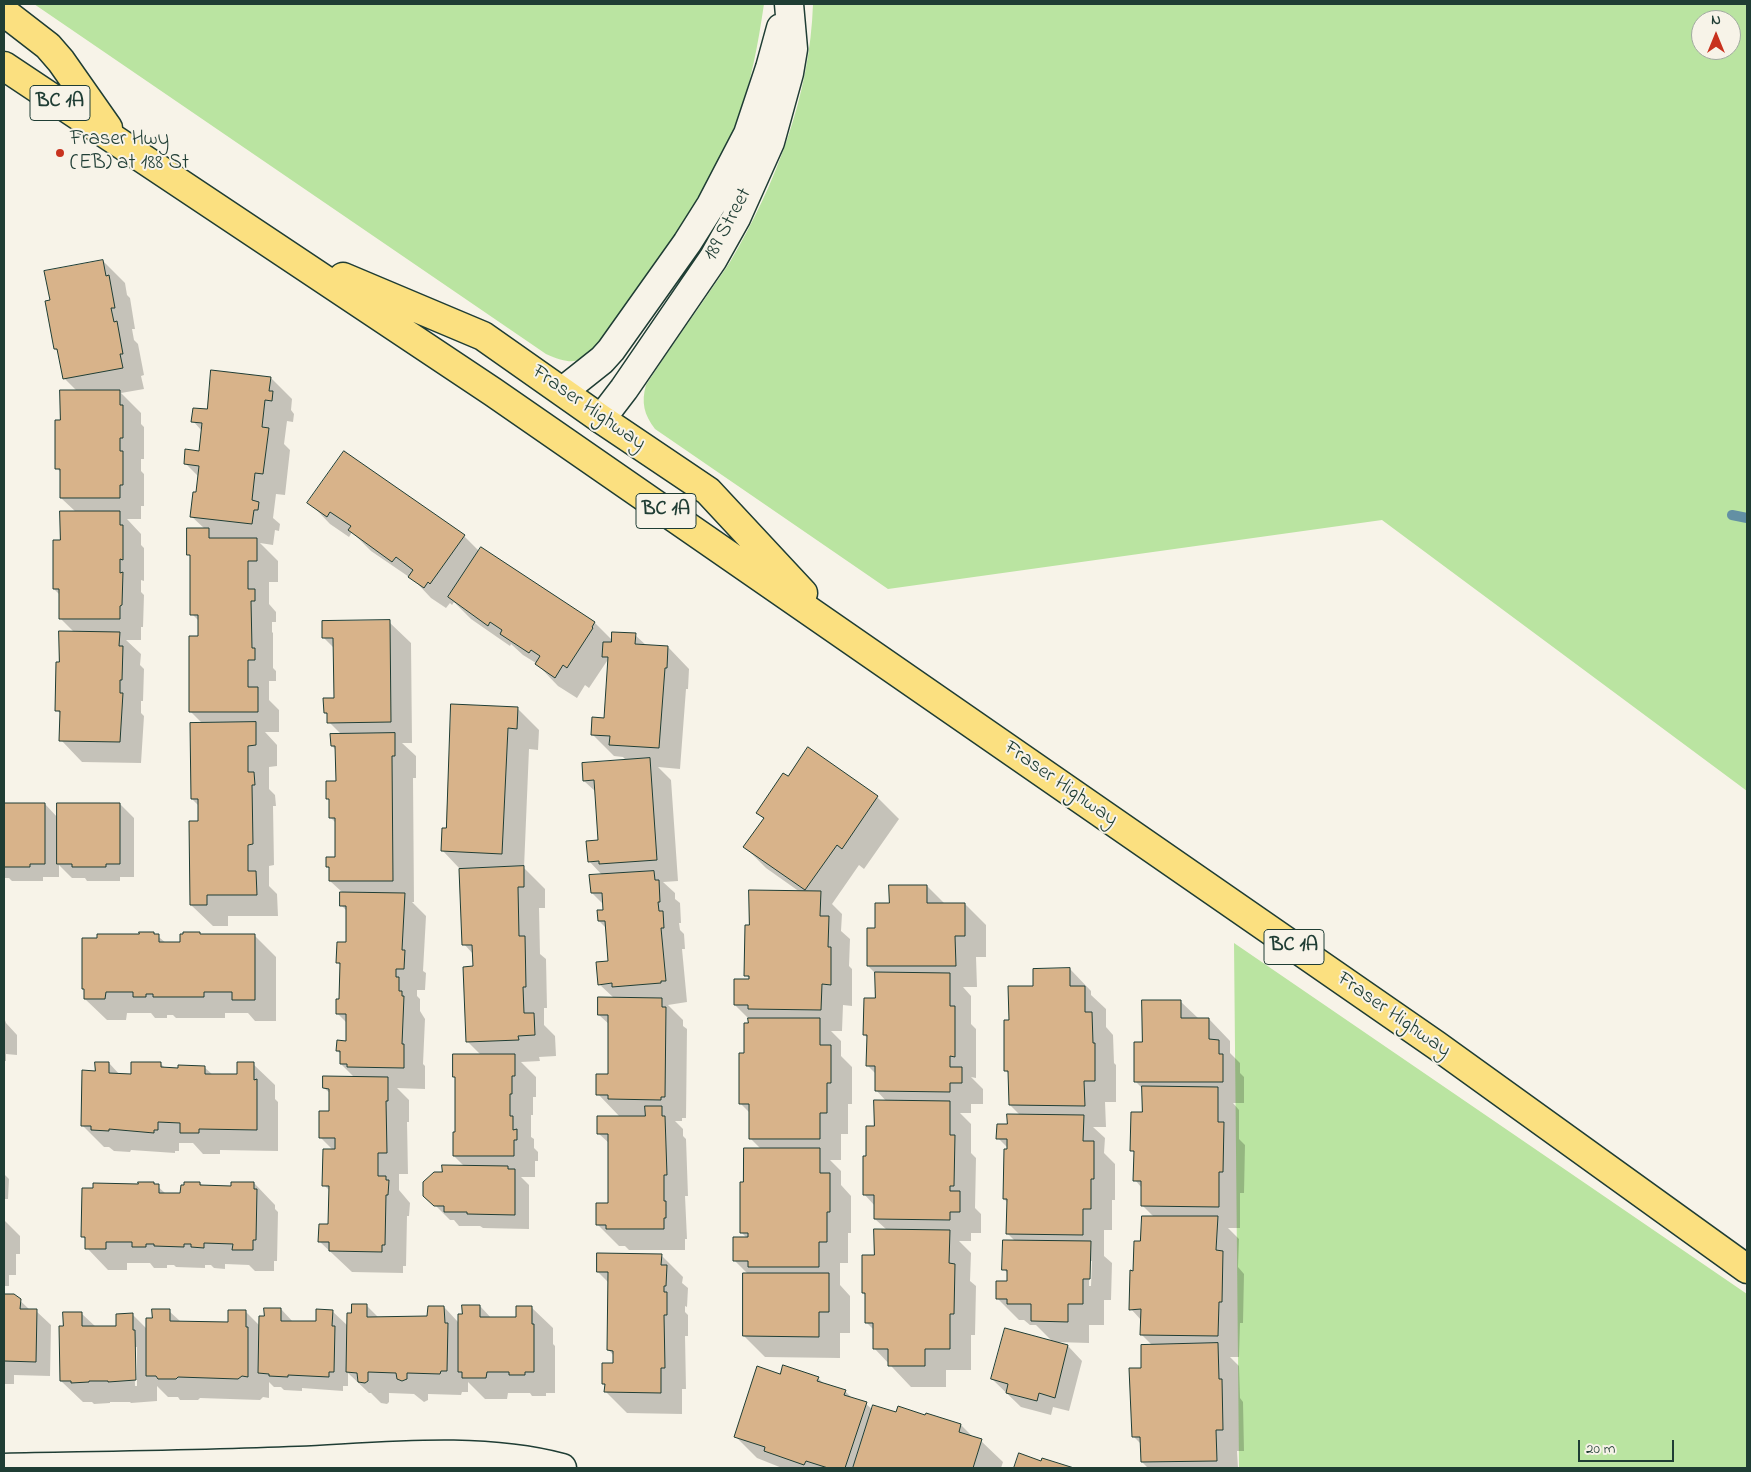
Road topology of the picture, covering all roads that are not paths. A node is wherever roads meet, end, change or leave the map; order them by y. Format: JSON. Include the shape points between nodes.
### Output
{"nodes":[{"id":1,"x":789,"y":4,"type":"edge"},
{"id":2,"x":4,"y":12,"type":"edge"},
{"id":3,"x":4,"y":66,"type":"edge"},
{"id":4,"x":116,"y":140,"type":"junction"},
{"id":5,"x":291,"y":256,"type":"junction"},
{"id":6,"x":562,"y":391,"type":"junction"},
{"id":7,"x":493,"y":392,"type":"junction"},
{"id":8,"x":601,"y":419,"type":"junction"},
{"id":9,"x":838,"y":631,"type":"junction"},
{"id":10,"x":1747,"y":1269,"type":"edge"},
{"id":11,"x":243,"y":1466,"type":"edge"},
{"id":12,"x":4,"y":1468,"type":"edge"},
{"id":13,"x":562,"y":1468,"type":"edge"}],
"edges":[{"from":1,"to":6,"type":"street","name":"189 Street","via":[[748,134],[711,205],[611,350]]},
{"from":1,"to":8,"type":"street","name":"189 Street","via":[[793,50],[789,73],[770,142],[736,218],[702,275]]},
{"from":2,"to":4,"type":"main road","name":"Fraser Highway","via":[[48,46]]},
{"from":3,"to":4,"type":"main road","name":"Fraser Highway","number":"BC 1A"},
{"from":4,"to":5,"type":"main road","name":"Fraser Highway","number":"BC 1A"},
{"from":5,"to":6,"type":"main road","name":"Fraser Highway","number":"BC 1A","via":[[483,336]]},
{"from":5,"to":7,"type":"main road","name":"Fraser Highway","number":"BC 1A"},
{"from":6,"to":8,"type":"main road","name":"Fraser Highway","number":"BC 1A"},
{"from":7,"to":8,"type":"main road","via":[[546,412],[590,423]]},
{"from":7,"to":9,"type":"main road","name":"Fraser Highway","number":"BC 1A"},
{"from":8,"to":9,"type":"main road","name":"Fraser Highway","number":"BC 1A","via":[[708,491]]},
{"from":9,"to":10,"type":"main road","name":"Fraser Highway","number":"BC 1A","via":[[1436,1045]]},
{"from":11,"to":12,"type":"street"},
{"from":11,"to":13,"type":"street","via":[[462,1454],[537,1461]]}]}
